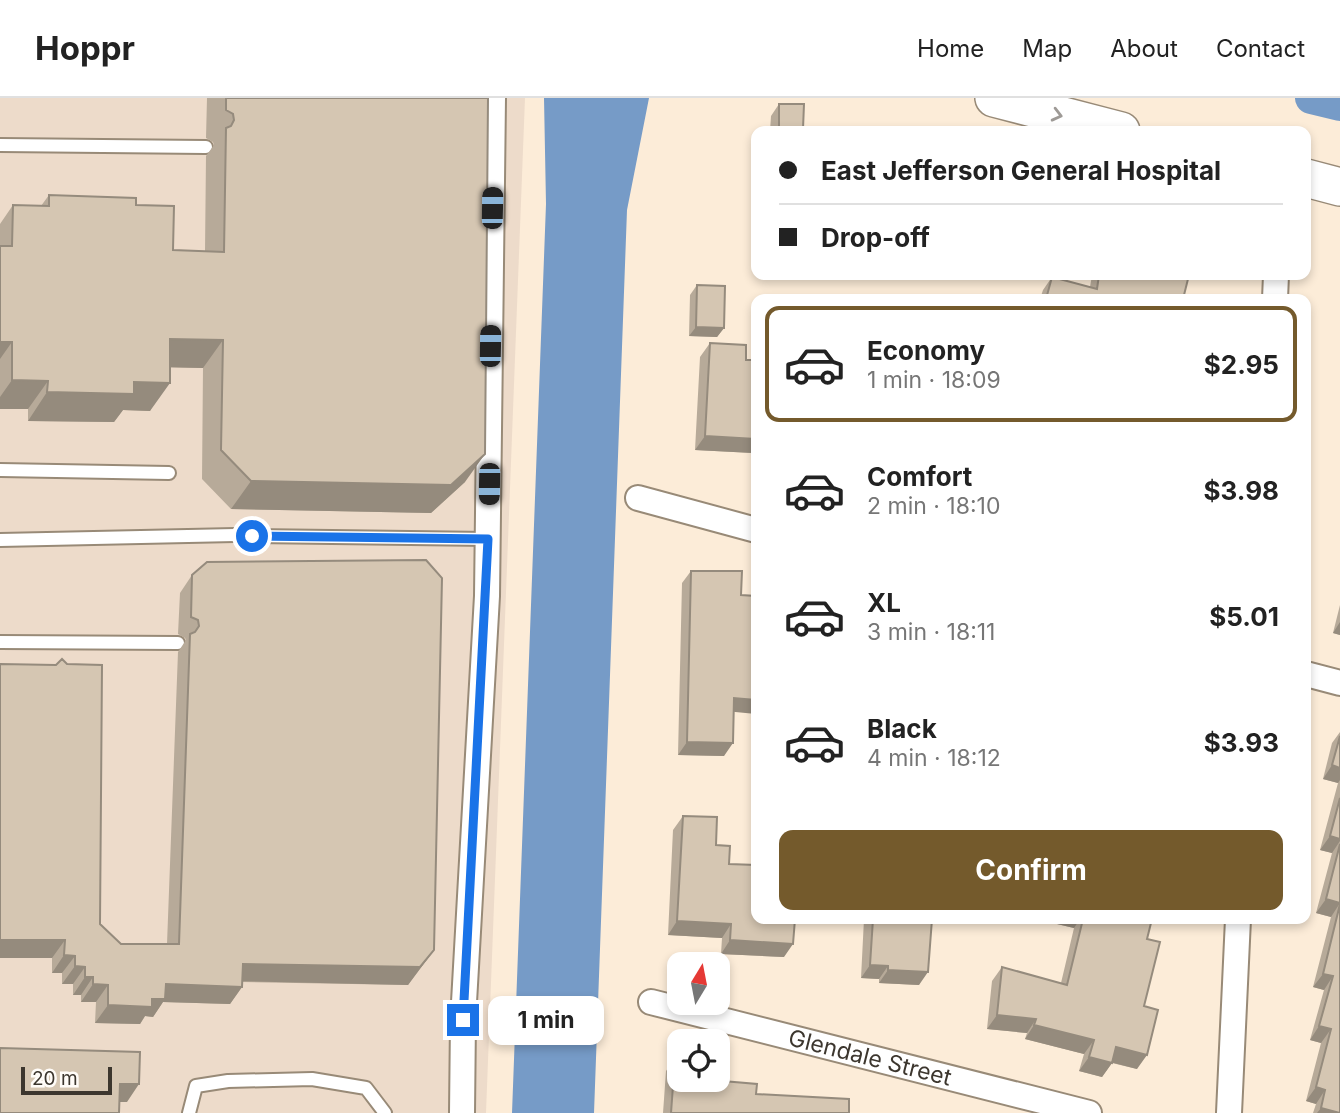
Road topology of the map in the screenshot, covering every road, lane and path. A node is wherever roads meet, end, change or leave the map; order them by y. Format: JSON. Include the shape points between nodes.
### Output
{"nodes":[{"id":1,"x":493,"y":98,"type":"edge"},
{"id":2,"x":994,"y":98,"type":"edge"},
{"id":3,"x":1102,"y":126,"type":"edge"},
{"id":4,"x":0,"y":145,"type":"edge"},
{"id":5,"x":206,"y":147,"type":"dead end"},
{"id":6,"x":1311,"y":179,"type":"edge"},
{"id":7,"x":1340,"y":187,"type":"edge"},
{"id":8,"x":0,"y":470,"type":"edge"},
{"id":9,"x":169,"y":473,"type":"dead end"},
{"id":10,"x":638,"y":498,"type":"dead end"},
{"id":11,"x":751,"y":529,"type":"edge"},
{"id":12,"x":236,"y":536,"type":"dead end"},
{"id":13,"x":252,"y":536,"type":"dead end"},
{"id":14,"x":488,"y":539,"type":"junction"},
{"id":15,"x":0,"y":540,"type":"edge"},
{"id":16,"x":0,"y":642,"type":"edge"},
{"id":17,"x":178,"y":643,"type":"dead end"},
{"id":18,"x":1311,"y":675,"type":"edge"},
{"id":19,"x":1340,"y":683,"type":"edge"},
{"id":20,"x":1238,"y":924,"type":"edge"},
{"id":21,"x":651,"y":1002,"type":"dead end"},
{"id":22,"x":188,"y":1113,"type":"edge"},
{"id":23,"x":385,"y":1113,"type":"edge"},
{"id":24,"x":462,"y":1113,"type":"edge"},
{"id":25,"x":1089,"y":1113,"type":"edge"},
{"id":26,"x":1229,"y":1113,"type":"edge"}],
"edges":[{"from":1,"to":14,"type":"street"},
{"from":2,"to":3,"type":"main road","one_way":true},
{"from":4,"to":5,"type":"lane"},
{"from":6,"to":7,"type":"main road"},
{"from":8,"to":9,"type":"lane"},
{"from":10,"to":11,"type":"street"},
{"from":12,"to":15,"type":"lane"},
{"from":13,"to":14,"type":"lane"},
{"from":14,"to":24,"type":"street"},
{"from":16,"to":17,"type":"lane"},
{"from":18,"to":19,"type":"street"},
{"from":20,"to":26,"type":"street"},
{"from":21,"to":25,"type":"street","name":"Glendale Street"},
{"from":22,"to":23,"type":"lane","via":[[196,1086],[312,1079],[366,1087]]}]}
